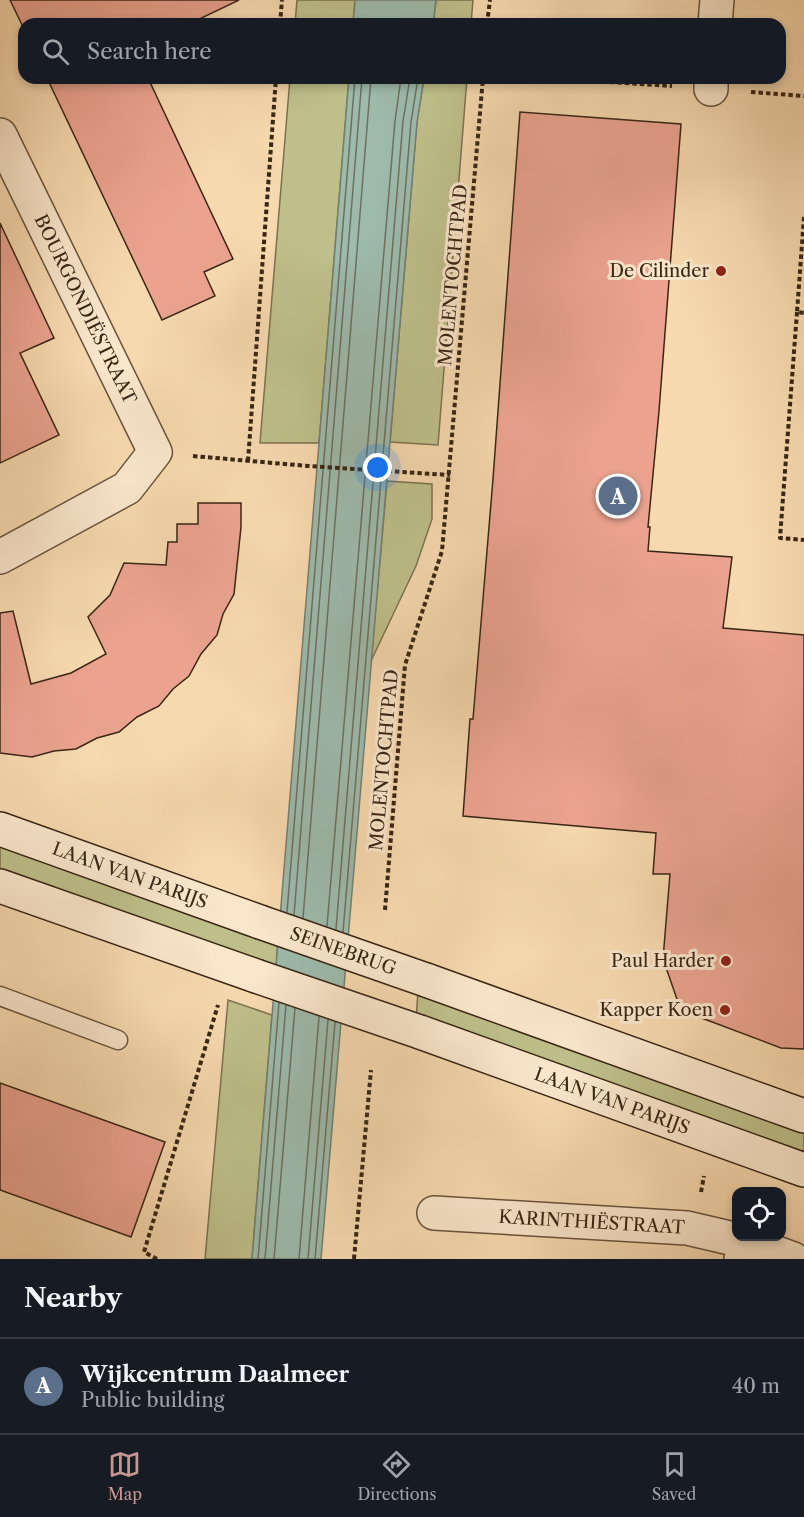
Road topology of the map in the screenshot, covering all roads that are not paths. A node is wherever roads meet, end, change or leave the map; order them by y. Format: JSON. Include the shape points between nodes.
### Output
{"nodes":[{"id":1,"x":717,"y":0,"type":"edge"},
{"id":2,"x":716,"y":18,"type":"edge"},
{"id":3,"x":0,"y":135,"type":"edge"},
{"id":4,"x":7,"y":169,"type":"edge"},
{"id":5,"x":0,"y":557,"type":"edge"},
{"id":6,"x":0,"y":829,"type":"edge"},
{"id":7,"x":0,"y":886,"type":"edge"},
{"id":8,"x":260,"y":922,"type":"joint"},
{"id":9,"x":0,"y":996,"type":"edge"},
{"id":10,"x":118,"y":1040,"type":"dead end"},
{"id":11,"x":804,"y":1116,"type":"edge"},
{"id":12,"x":804,"y":1170,"type":"edge"},
{"id":13,"x":434,"y":1213,"type":"dead end"},
{"id":14,"x":744,"y":1250,"type":"edge"},
{"id":15,"x":793,"y":1259,"type":"edge"}],
"edges":[{"from":1,"to":2,"type":"street"},
{"from":3,"to":4,"type":"street","name":"BOURGONDIËSTRAAT"},
{"from":4,"to":5,"type":"street","name":"BOURGONDIËSTRAAT","via":[[155,452],[127,488]]},
{"from":6,"to":8,"type":"street","name":"LAAN VAN PARIJS"},
{"from":7,"to":12,"type":"street","name":"LAAN VAN PARIJS","bridge":true},
{"from":8,"to":11,"type":"street","name":"SEINEBRUG","bridge":true},
{"from":9,"to":10,"type":"lane"},
{"from":13,"to":14,"type":"street","name":"KARINTHIËSTRAAT","via":[[687,1228]]},
{"from":14,"to":15,"type":"street","name":"KARINTHIËSTRAAT"}]}
